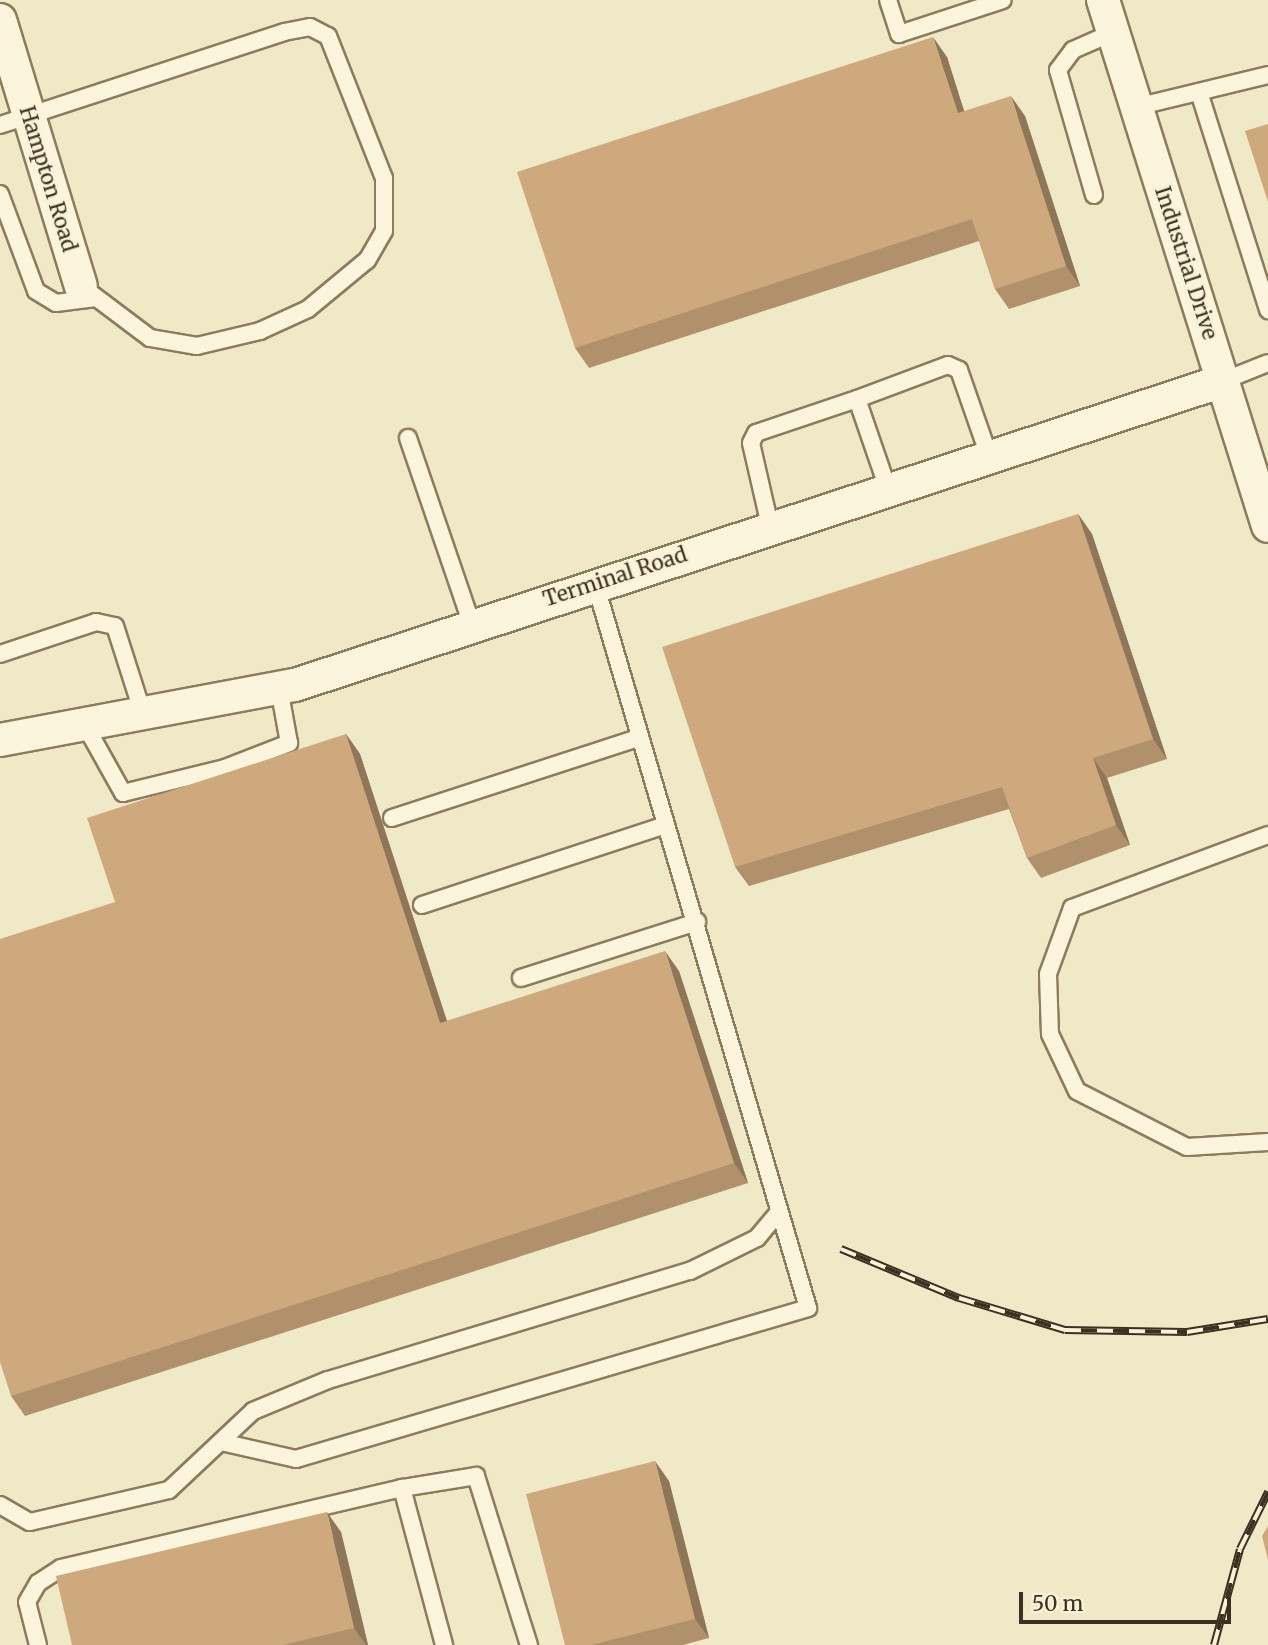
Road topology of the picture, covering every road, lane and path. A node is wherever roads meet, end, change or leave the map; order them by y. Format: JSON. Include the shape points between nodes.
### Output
{"nodes":[{"id":1,"x":888,"y":0,"type":"edge"},
{"id":2,"x":1003,"y":0,"type":"edge"},
{"id":3,"x":1103,"y":0,"type":"edge"},
{"id":4,"x":0,"y":20,"type":"edge"},
{"id":5,"x":1114,"y":32,"type":"junction"},
{"id":6,"x":8,"y":74,"type":"edge"},
{"id":7,"x":1268,"y":75,"type":"edge"},
{"id":8,"x":1199,"y":92,"type":"junction"},
{"id":9,"x":1136,"y":107,"type":"junction"},
{"id":10,"x":14,"y":120,"type":"edge"},
{"id":11,"x":0,"y":194,"type":"edge"},
{"id":12,"x":1094,"y":195,"type":"dead end"},
{"id":13,"x":88,"y":292,"type":"junction"},
{"id":14,"x":1268,"y":310,"type":"edge"},
{"id":15,"x":1268,"y":363,"type":"edge"},
{"id":16,"x":1223,"y":382,"type":"junction"},
{"id":17,"x":857,"y":399,"type":"junction"},
{"id":18,"x":408,"y":438,"type":"dead end"},
{"id":19,"x":989,"y":456,"type":"junction"},
{"id":20,"x":888,"y":489,"type":"junction"},
{"id":21,"x":770,"y":526,"type":"junction"},
{"id":22,"x":1268,"y":526,"type":"edge"},
{"id":23,"x":595,"y":583,"type":"junction"},
{"id":24,"x":472,"y":625,"type":"junction"},
{"id":25,"x":0,"y":654,"type":"edge"},
{"id":26,"x":279,"y":688,"type":"junction"},
{"id":27,"x":144,"y":714,"type":"junction"},
{"id":28,"x":85,"y":725,"type":"junction"},
{"id":29,"x":638,"y":738,"type":"junction"},
{"id":30,"x":0,"y":740,"type":"edge"},
{"id":31,"x":392,"y":818,"type":"dead end"},
{"id":32,"x":665,"y":825,"type":"junction"},
{"id":33,"x":1268,"y":835,"type":"edge"},
{"id":34,"x":422,"y":905,"type":"dead end"},
{"id":35,"x":696,"y":922,"type":"junction"},
{"id":36,"x":521,"y":978,"type":"dead end"},
{"id":37,"x":1268,"y":1142,"type":"edge"},
{"id":38,"x":780,"y":1211,"type":"junction"},
{"id":39,"x":221,"y":1442,"type":"junction"},
{"id":40,"x":402,"y":1488,"type":"junction"},
{"id":41,"x":0,"y":1505,"type":"edge"},
{"id":42,"x":38,"y":1645,"type":"edge"},
{"id":43,"x":444,"y":1645,"type":"edge"},
{"id":44,"x":529,"y":1645,"type":"edge"}],
"edges":[{"from":1,"to":2,"type":"lane","via":[[899,34]]},
{"from":3,"to":5,"type":"street","name":"Industrial Drive"},
{"from":4,"to":6,"type":"street","name":"Hampton Road"},
{"from":5,"to":9,"type":"street","name":"Industrial Drive"},
{"from":5,"to":12,"type":"lane","via":[[1073,50],[1058,70]]},
{"from":6,"to":10,"type":"street","name":"Hampton Road"},
{"from":7,"to":8,"type":"lane"},
{"from":8,"to":9,"type":"lane"},
{"from":8,"to":14,"type":"lane"},
{"from":9,"to":16,"type":"street","name":"Industrial Drive"},
{"from":10,"to":13,"type":"street","name":"Hampton Road"},
{"from":10,"to":13,"type":"lane","via":[[310,27],[328,36],[384,178],[384,231],[367,260],[308,309],[260,331],[181,346],[150,338]]},
{"from":11,"to":13,"type":"lane","via":[[36,290],[56,303]]},
{"from":15,"to":16,"type":"lane"},
{"from":16,"to":19,"type":"street","name":"Terminal Road"},
{"from":16,"to":22,"type":"street","name":"Industrial Drive"},
{"from":17,"to":19,"type":"lane","via":[[948,365],[959,370]]},
{"from":17,"to":20,"type":"lane"},
{"from":17,"to":21,"type":"lane","via":[[756,433],[751,443]]},
{"from":18,"to":24,"type":"lane"},
{"from":19,"to":20,"type":"street","name":"Terminal Road"},
{"from":20,"to":21,"type":"street","name":"Terminal Road"},
{"from":21,"to":23,"type":"street","name":"Terminal Road"},
{"from":23,"to":24,"type":"street","name":"Terminal Road"},
{"from":23,"to":29,"type":"lane"},
{"from":24,"to":26,"type":"street","name":"Terminal Road"},
{"from":25,"to":27,"type":"lane","via":[[96,622],[115,626]]},
{"from":26,"to":27,"type":"street","name":"Terminal Road"},
{"from":26,"to":28,"type":"lane","via":[[289,743],[225,768],[122,793]]},
{"from":27,"to":28,"type":"street","name":"Terminal Road"},
{"from":28,"to":30,"type":"street","name":"Terminal Road"},
{"from":29,"to":31,"type":"lane"},
{"from":29,"to":32,"type":"lane"},
{"from":32,"to":34,"type":"lane"},
{"from":32,"to":35,"type":"lane"},
{"from":33,"to":37,"type":"lane","via":[[1072,908],[1048,974],[1050,1034],[1077,1091],[1186,1147]]},
{"from":35,"to":36,"type":"lane"},
{"from":35,"to":38,"type":"lane"},
{"from":38,"to":39,"type":"lane","via":[[757,1238],[690,1271],[328,1380],[253,1411]]},
{"from":38,"to":39,"type":"lane","via":[[808,1308],[296,1459]]},
{"from":39,"to":41,"type":"lane","via":[[169,1490],[30,1522]]},
{"from":40,"to":42,"type":"lane","via":[[61,1568],[38,1583],[27,1602]]},
{"from":40,"to":43,"type":"lane"},
{"from":40,"to":44,"type":"lane","via":[[476,1476]]}]}
